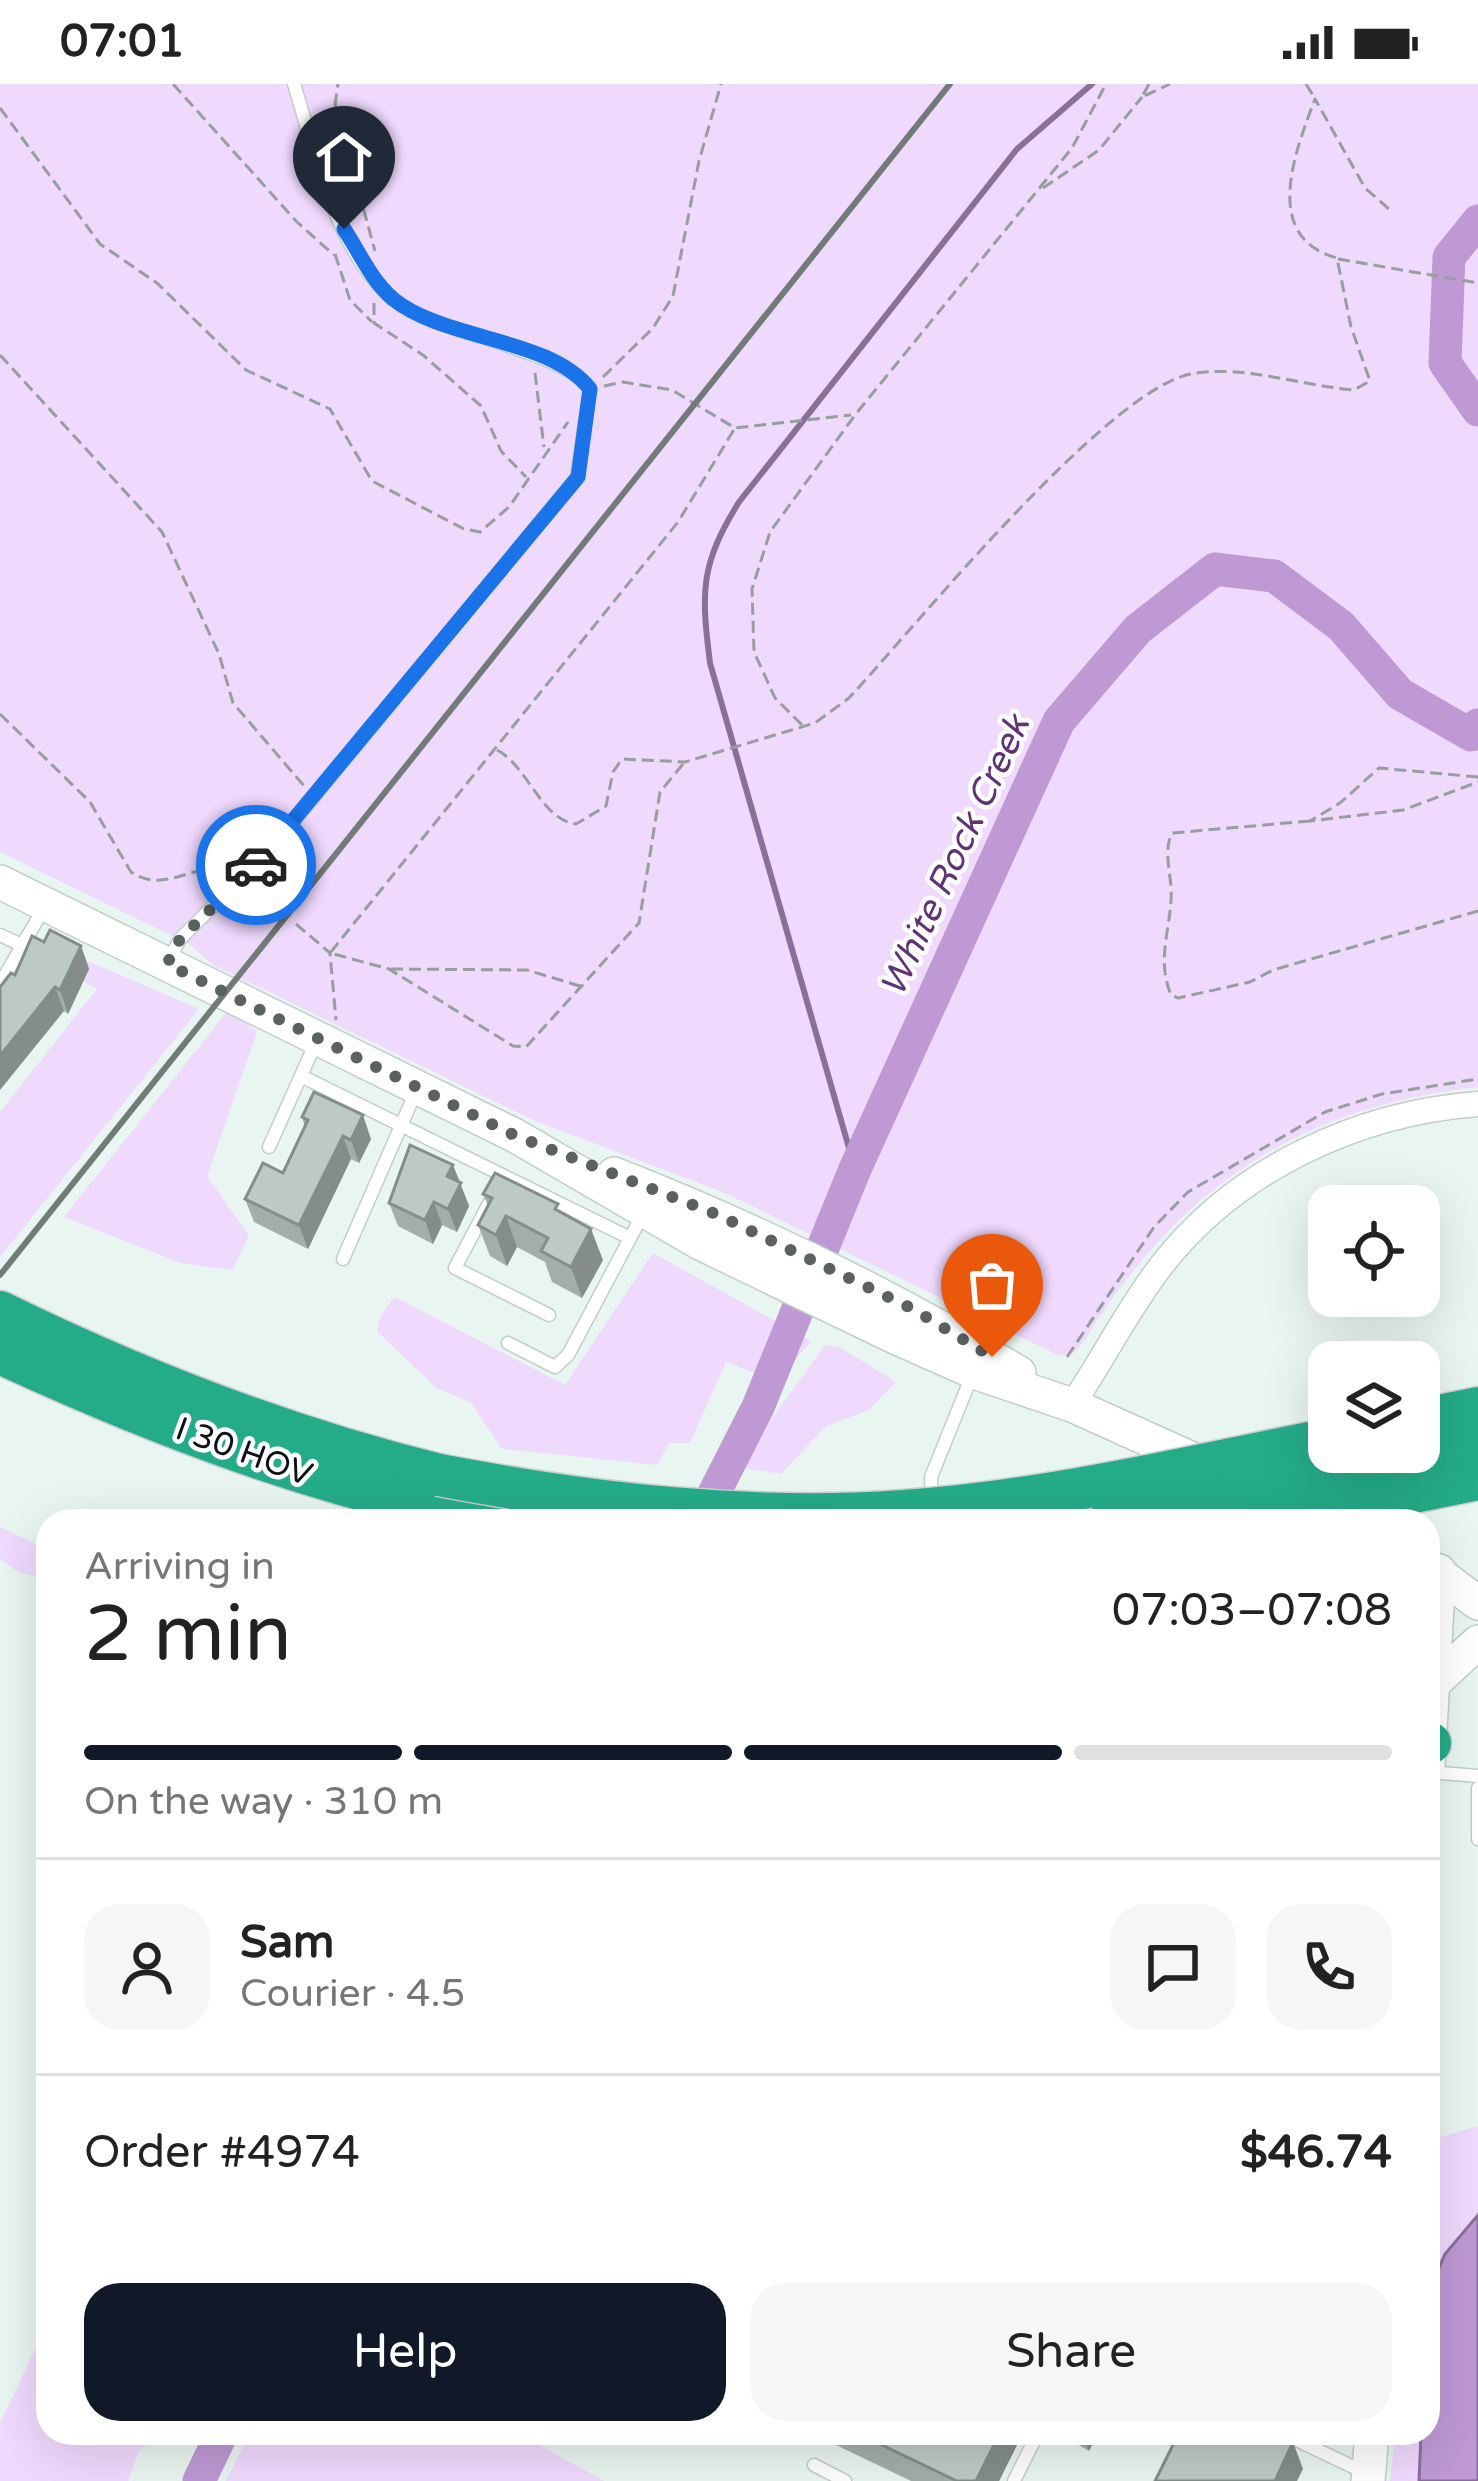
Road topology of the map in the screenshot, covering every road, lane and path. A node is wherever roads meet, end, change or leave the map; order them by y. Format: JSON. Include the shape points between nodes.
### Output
{"nodes":[{"id":1,"x":173,"y":84,"type":"edge"},
{"id":2,"x":294,"y":84,"type":"edge"},
{"id":3,"x":338,"y":84,"type":"edge"},
{"id":4,"x":721,"y":84,"type":"edge"},
{"id":5,"x":1106,"y":84,"type":"edge"},
{"id":6,"x":1149,"y":84,"type":"edge"},
{"id":7,"x":1170,"y":84,"type":"edge"},
{"id":8,"x":1306,"y":84,"type":"edge"},
{"id":9,"x":1142,"y":97,"type":"junction"},
{"id":10,"x":1315,"y":99,"type":"junction"},
{"id":11,"x":335,"y":105,"type":"junction"},
{"id":12,"x":0,"y":108,"type":"edge"},
{"id":13,"x":307,"y":124,"type":"junction"},
{"id":14,"x":1040,"y":189,"type":"junction"},
{"id":15,"x":1389,"y":209,"type":"dead end"},
{"id":16,"x":1336,"y":258,"type":"junction"},
{"id":17,"x":375,"y":280,"type":"junction"},
{"id":18,"x":1478,"y":283,"type":"edge"},
{"id":19,"x":374,"y":323,"type":"junction"},
{"id":20,"x":531,"y":354,"type":"junction"},
{"id":21,"x":0,"y":355,"type":"edge"},
{"id":22,"x":590,"y":389,"type":"junction"},
{"id":23,"x":855,"y":415,"type":"junction"},
{"id":24,"x":735,"y":428,"type":"junction"},
{"id":25,"x":544,"y":452,"type":"junction"},
{"id":26,"x":528,"y":478,"type":"junction"},
{"id":27,"x":0,"y":714,"type":"edge"},
{"id":28,"x":803,"y":727,"type":"junction"},
{"id":29,"x":497,"y":750,"type":"junction"},
{"id":30,"x":685,"y":761,"type":"junction"},
{"id":31,"x":1478,"y":780,"type":"edge"},
{"id":32,"x":314,"y":797,"type":"junction"},
{"id":33,"x":1310,"y":821,"type":"junction"},
{"id":34,"x":242,"y":879,"type":"junction"},
{"id":35,"x":0,"y":882,"type":"edge"},
{"id":36,"x":46,"y":904,"type":"junction"},
{"id":37,"x":276,"y":907,"type":"dead end"},
{"id":38,"x":1478,"y":911,"type":"edge"},
{"id":39,"x":296,"y":924,"type":"dead end"},
{"id":40,"x":0,"y":935,"type":"edge"},
{"id":41,"x":26,"y":947,"type":"junction"},
{"id":42,"x":330,"y":953,"type":"junction"},
{"id":43,"x":167,"y":964,"type":"junction"},
{"id":44,"x":389,"y":969,"type":"junction"},
{"id":45,"x":0,"y":985,"type":"edge"},
{"id":46,"x":583,"y":987,"type":"junction"},
{"id":47,"x":328,"y":1044,"type":"junction"},
{"id":48,"x":301,"y":1076,"type":"junction"},
{"id":49,"x":418,"y":1088,"type":"junction"},
{"id":50,"x":1478,"y":1104,"type":"edge"},
{"id":51,"x":403,"y":1124,"type":"junction"},
{"id":52,"x":518,"y":1137,"type":"junction"},
{"id":53,"x":269,"y":1147,"type":"dead end"},
{"id":54,"x":505,"y":1173,"type":"junction"},
{"id":55,"x":637,"y":1225,"type":"junction"},
{"id":56,"x":708,"y":1228,"type":"junction"},
{"id":57,"x":343,"y":1259,"type":"dead end"},
{"id":58,"x":0,"y":1312,"type":"edge"},
{"id":59,"x":549,"y":1315,"type":"dead end"},
{"id":60,"x":905,"y":1324,"type":"junction"},
{"id":61,"x":508,"y":1343,"type":"dead end"},
{"id":62,"x":19,"y":1364,"type":"edge"},
{"id":63,"x":974,"y":1372,"type":"junction"},
{"id":64,"x":1072,"y":1405,"type":"junction"},
{"id":65,"x":1478,"y":1408,"type":"edge"},
{"id":66,"x":1308,"y":1442,"type":"edge"},
{"id":67,"x":1440,"y":1442,"type":"edge"},
{"id":68,"x":1478,"y":1446,"type":"edge"},
{"id":69,"x":1440,"y":1453,"type":"edge"},
{"id":70,"x":1440,"y":1463,"type":"edge"},
{"id":71,"x":1342,"y":1473,"type":"edge"},
{"id":72,"x":1383,"y":1473,"type":"edge"},
{"id":73,"x":1478,"y":1478,"type":"edge"},
{"id":74,"x":418,"y":1501,"type":"edge"},
{"id":75,"x":450,"y":1509,"type":"edge"},
{"id":76,"x":686,"y":1509,"type":"edge"},
{"id":77,"x":879,"y":1509,"type":"edge"},
{"id":78,"x":932,"y":1509,"type":"edge"},
{"id":79,"x":1167,"y":1509,"type":"edge"},
{"id":80,"x":1297,"y":1509,"type":"edge"},
{"id":81,"x":1302,"y":1509,"type":"edge"},
{"id":82,"x":1440,"y":1568,"type":"edge"},
{"id":83,"x":1478,"y":1571,"type":"edge"},
{"id":84,"x":1440,"y":1574,"type":"edge"},
{"id":85,"x":1478,"y":1604,"type":"edge"},
{"id":86,"x":1478,"y":1642,"type":"edge"},
{"id":87,"x":1440,"y":1677,"type":"edge"},
{"id":88,"x":1440,"y":1760,"type":"edge"},
{"id":89,"x":1478,"y":1776,"type":"edge"},
{"id":90,"x":1478,"y":1787,"type":"edge"},
{"id":91,"x":1478,"y":1839,"type":"edge"},
{"id":92,"x":1032,"y":2445,"type":"edge"},
{"id":93,"x":1305,"y":2445,"type":"edge"},
{"id":94,"x":1371,"y":2445,"type":"edge"},
{"id":95,"x":814,"y":2465,"type":"dead end"},
{"id":96,"x":1368,"y":2478,"type":"edge"},
{"id":97,"x":845,"y":2481,"type":"edge"},
{"id":98,"x":1015,"y":2481,"type":"edge"}],
"edges":[{"from":1,"to":19,"type":"path","via":[[334,255],[350,300]]},
{"from":2,"to":13,"type":"lane"},
{"from":3,"to":11,"type":"path"},
{"from":4,"to":22,"type":"path","via":[[673,296]]},
{"from":5,"to":14,"type":"path","via":[[1086,129]]},
{"from":6,"to":9,"type":"path"},
{"from":7,"to":9,"type":"path"},
{"from":8,"to":10,"type":"path"},
{"from":9,"to":14,"type":"path","via":[[1099,150]]},
{"from":10,"to":15,"type":"path","via":[[1365,188]]},
{"from":10,"to":16,"type":"path","via":[[1287,182],[1300,236]]},
{"from":11,"to":13,"type":"path"},
{"from":11,"to":17,"type":"path","via":[[373,234]]},
{"from":12,"to":26,"type":"path","via":[[100,244],[157,283],[246,370],[330,409],[373,481],[472,533],[496,521]]},
{"from":13,"to":17,"type":"lane","via":[[330,199]]},
{"from":14,"to":23,"type":"path"},
{"from":16,"to":18,"type":"path"},
{"from":16,"to":28,"type":"path","via":[[1370,381],[1364,388],[1193,373],[1153,388],[1065,461],[836,711]]},
{"from":17,"to":19,"type":"path"},
{"from":17,"to":20,"type":"lane","via":[[419,314]]},
{"from":19,"to":26,"type":"path","via":[[481,406],[501,451]]},
{"from":20,"to":22,"type":"lane"},
{"from":20,"to":25,"type":"path"},
{"from":21,"to":32,"type":"path","via":[[163,532],[233,704]]},
{"from":22,"to":24,"type":"path","via":[[623,382],[672,391]]},
{"from":22,"to":25,"type":"path"},
{"from":22,"to":32,"type":"lane","via":[[578,477]]},
{"from":23,"to":24,"type":"path"},
{"from":23,"to":28,"type":"path","via":[[770,532],[752,589],[758,667]]},
{"from":24,"to":29,"type":"path","via":[[678,522]]},
{"from":25,"to":26,"type":"path"},
{"from":27,"to":34,"type":"path","via":[[90,802],[131,872],[163,881],[222,868]]},
{"from":28,"to":30,"type":"path"},
{"from":29,"to":30,"type":"path","via":[[556,815],[577,824],[606,806],[616,762]]},
{"from":29,"to":42,"type":"path"},
{"from":30,"to":46,"type":"path","via":[[660,792],[639,923]]},
{"from":31,"to":33,"type":"path","via":[[1403,810]]},
{"from":31,"to":33,"type":"path","via":[[1378,768]]},
{"from":32,"to":34,"type":"lane"},
{"from":33,"to":38,"type":"path","via":[[1172,833],[1162,950],[1171,995],[1250,982]]},
{"from":34,"to":37,"type":"path"},
{"from":34,"to":43,"type":"lane","via":[[180,939]]},
{"from":35,"to":36,"type":"main road"},
{"from":36,"to":41,"type":"lane"},
{"from":36,"to":43,"type":"main road"},
{"from":39,"to":42,"type":"path"},
{"from":40,"to":41,"type":"lane"},
{"from":41,"to":45,"type":"lane"},
{"from":42,"to":44,"type":"path"},
{"from":42,"to":47,"type":"path"},
{"from":43,"to":47,"type":"main road"},
{"from":44,"to":46,"type":"path","via":[[527,970]]},
{"from":44,"to":46,"type":"path","via":[[520,1048]]},
{"from":47,"to":48,"type":"lane"},
{"from":47,"to":49,"type":"main road"},
{"from":48,"to":51,"type":"lane"},
{"from":48,"to":53,"type":"lane"},
{"from":49,"to":51,"type":"lane"},
{"from":49,"to":52,"type":"main road"},
{"from":50,"to":64,"type":"street","via":[[1359,1127],[1227,1200],[1159,1268]]},
{"from":51,"to":54,"type":"lane"},
{"from":51,"to":57,"type":"lane"},
{"from":52,"to":54,"type":"lane"},
{"from":52,"to":55,"type":"main road"},
{"from":52,"to":56,"type":"main road"},
{"from":54,"to":55,"type":"lane"},
{"from":54,"to":59,"type":"lane","via":[[455,1268]]},
{"from":55,"to":56,"type":"main road"},
{"from":55,"to":61,"type":"lane","via":[[555,1367]]},
{"from":56,"to":60,"type":"main road"},
{"from":58,"to":62,"type":"highway"},
{"from":60,"to":63,"type":"main road"},
{"from":60,"to":64,"type":"main road"},
{"from":62,"to":74,"type":"highway","via":[[258,1424]]},
{"from":62,"to":74,"type":"highway","via":[[239,1477]]},
{"from":63,"to":64,"type":"main road"},
{"from":63,"to":78,"type":"lane","via":[[931,1477]]},
{"from":64,"to":81,"type":"main road"},
{"from":65,"to":67,"type":"highway"},
{"from":66,"to":77,"type":"highway","bridge":true,"via":[[1075,1490]]},
{"from":68,"to":69,"type":"highway"},
{"from":70,"to":73,"type":"highway"},
{"from":71,"to":79,"type":"highway","bridge":true},
{"from":72,"to":80,"type":"highway","bridge":true},
{"from":74,"to":75,"type":"highway"},
{"from":74,"to":76,"type":"highway","bridge":true},
{"from":82,"to":83,"type":"main road"},
{"from":84,"to":85,"type":"main road"},
{"from":86,"to":87,"type":"main road"},
{"from":88,"to":89,"type":"lane"},
{"from":90,"to":91,"type":"lane"},
{"from":92,"to":98,"type":"lane"},
{"from":93,"to":96,"type":"lane"},
{"from":94,"to":96,"type":"main road"},
{"from":95,"to":97,"type":"lane"}]}
